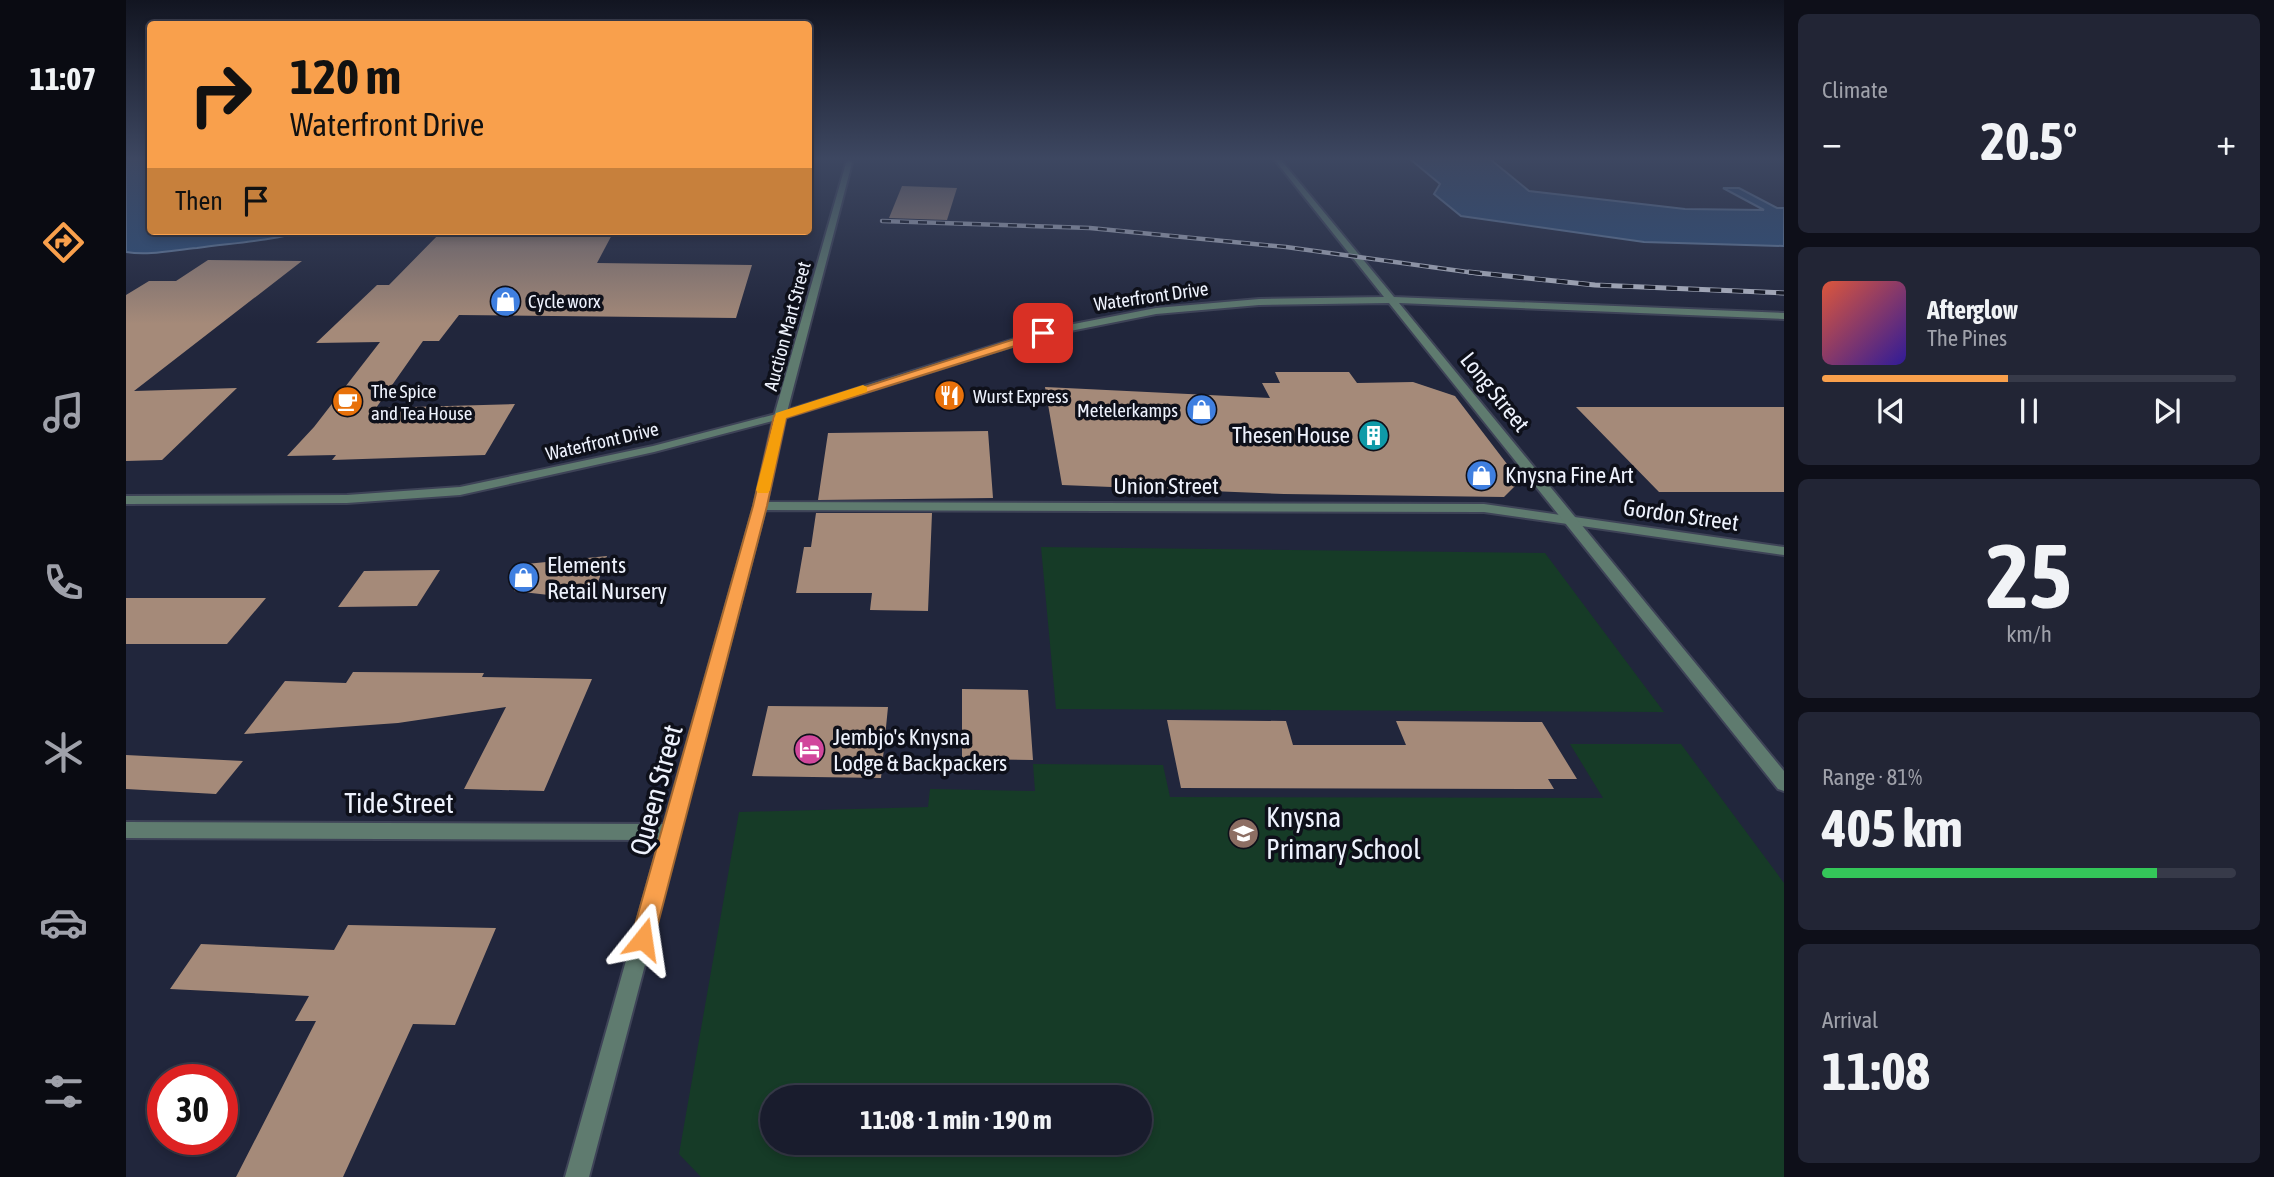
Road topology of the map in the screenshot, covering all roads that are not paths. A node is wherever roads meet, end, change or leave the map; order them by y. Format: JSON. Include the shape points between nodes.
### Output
{"nodes":[{"id":1,"x":835,"y":214,"type":"edge"},
{"id":2,"x":1322,"y":214,"type":"edge"},
{"id":3,"x":1392,"y":300,"type":"junction"},
{"id":4,"x":1784,"y":316,"type":"edge"},
{"id":5,"x":780,"y":416,"type":"junction"},
{"id":6,"x":126,"y":500,"type":"edge"},
{"id":7,"x":760,"y":506,"type":"junction"},
{"id":8,"x":1572,"y":520,"type":"junction"},
{"id":9,"x":1784,"y":551,"type":"edge"},
{"id":10,"x":1784,"y":784,"type":"edge"},
{"id":11,"x":126,"y":830,"type":"edge"},
{"id":12,"x":672,"y":832,"type":"junction"},
{"id":13,"x":577,"y":1177,"type":"edge"}],
"edges":[{"from":1,"to":5,"type":"street","name":"Auction Mart Street"},
{"from":2,"to":3,"type":"street","name":"Long Street"},
{"from":3,"to":4,"type":"street","name":"Waterfront Drive"},
{"from":3,"to":5,"type":"street","name":"Waterfront Drive","via":[[1259,302],[1156,311],[1043,333]]},
{"from":3,"to":8,"type":"street","name":"Long Street"},
{"from":5,"to":6,"type":"street","name":"Waterfront Drive","via":[[460,491],[347,499]]},
{"from":5,"to":7,"type":"street","name":"Queen Street"},
{"from":7,"to":8,"type":"street","name":"Union Street","via":[[1484,508]]},
{"from":7,"to":12,"type":"street","name":"Queen Street"},
{"from":8,"to":9,"type":"street","name":"Gordon Street"},
{"from":8,"to":10,"type":"street","name":"Long Street"},
{"from":11,"to":12,"type":"street","name":"Tide Street"},
{"from":12,"to":13,"type":"street","name":"Queen Street"}]}
